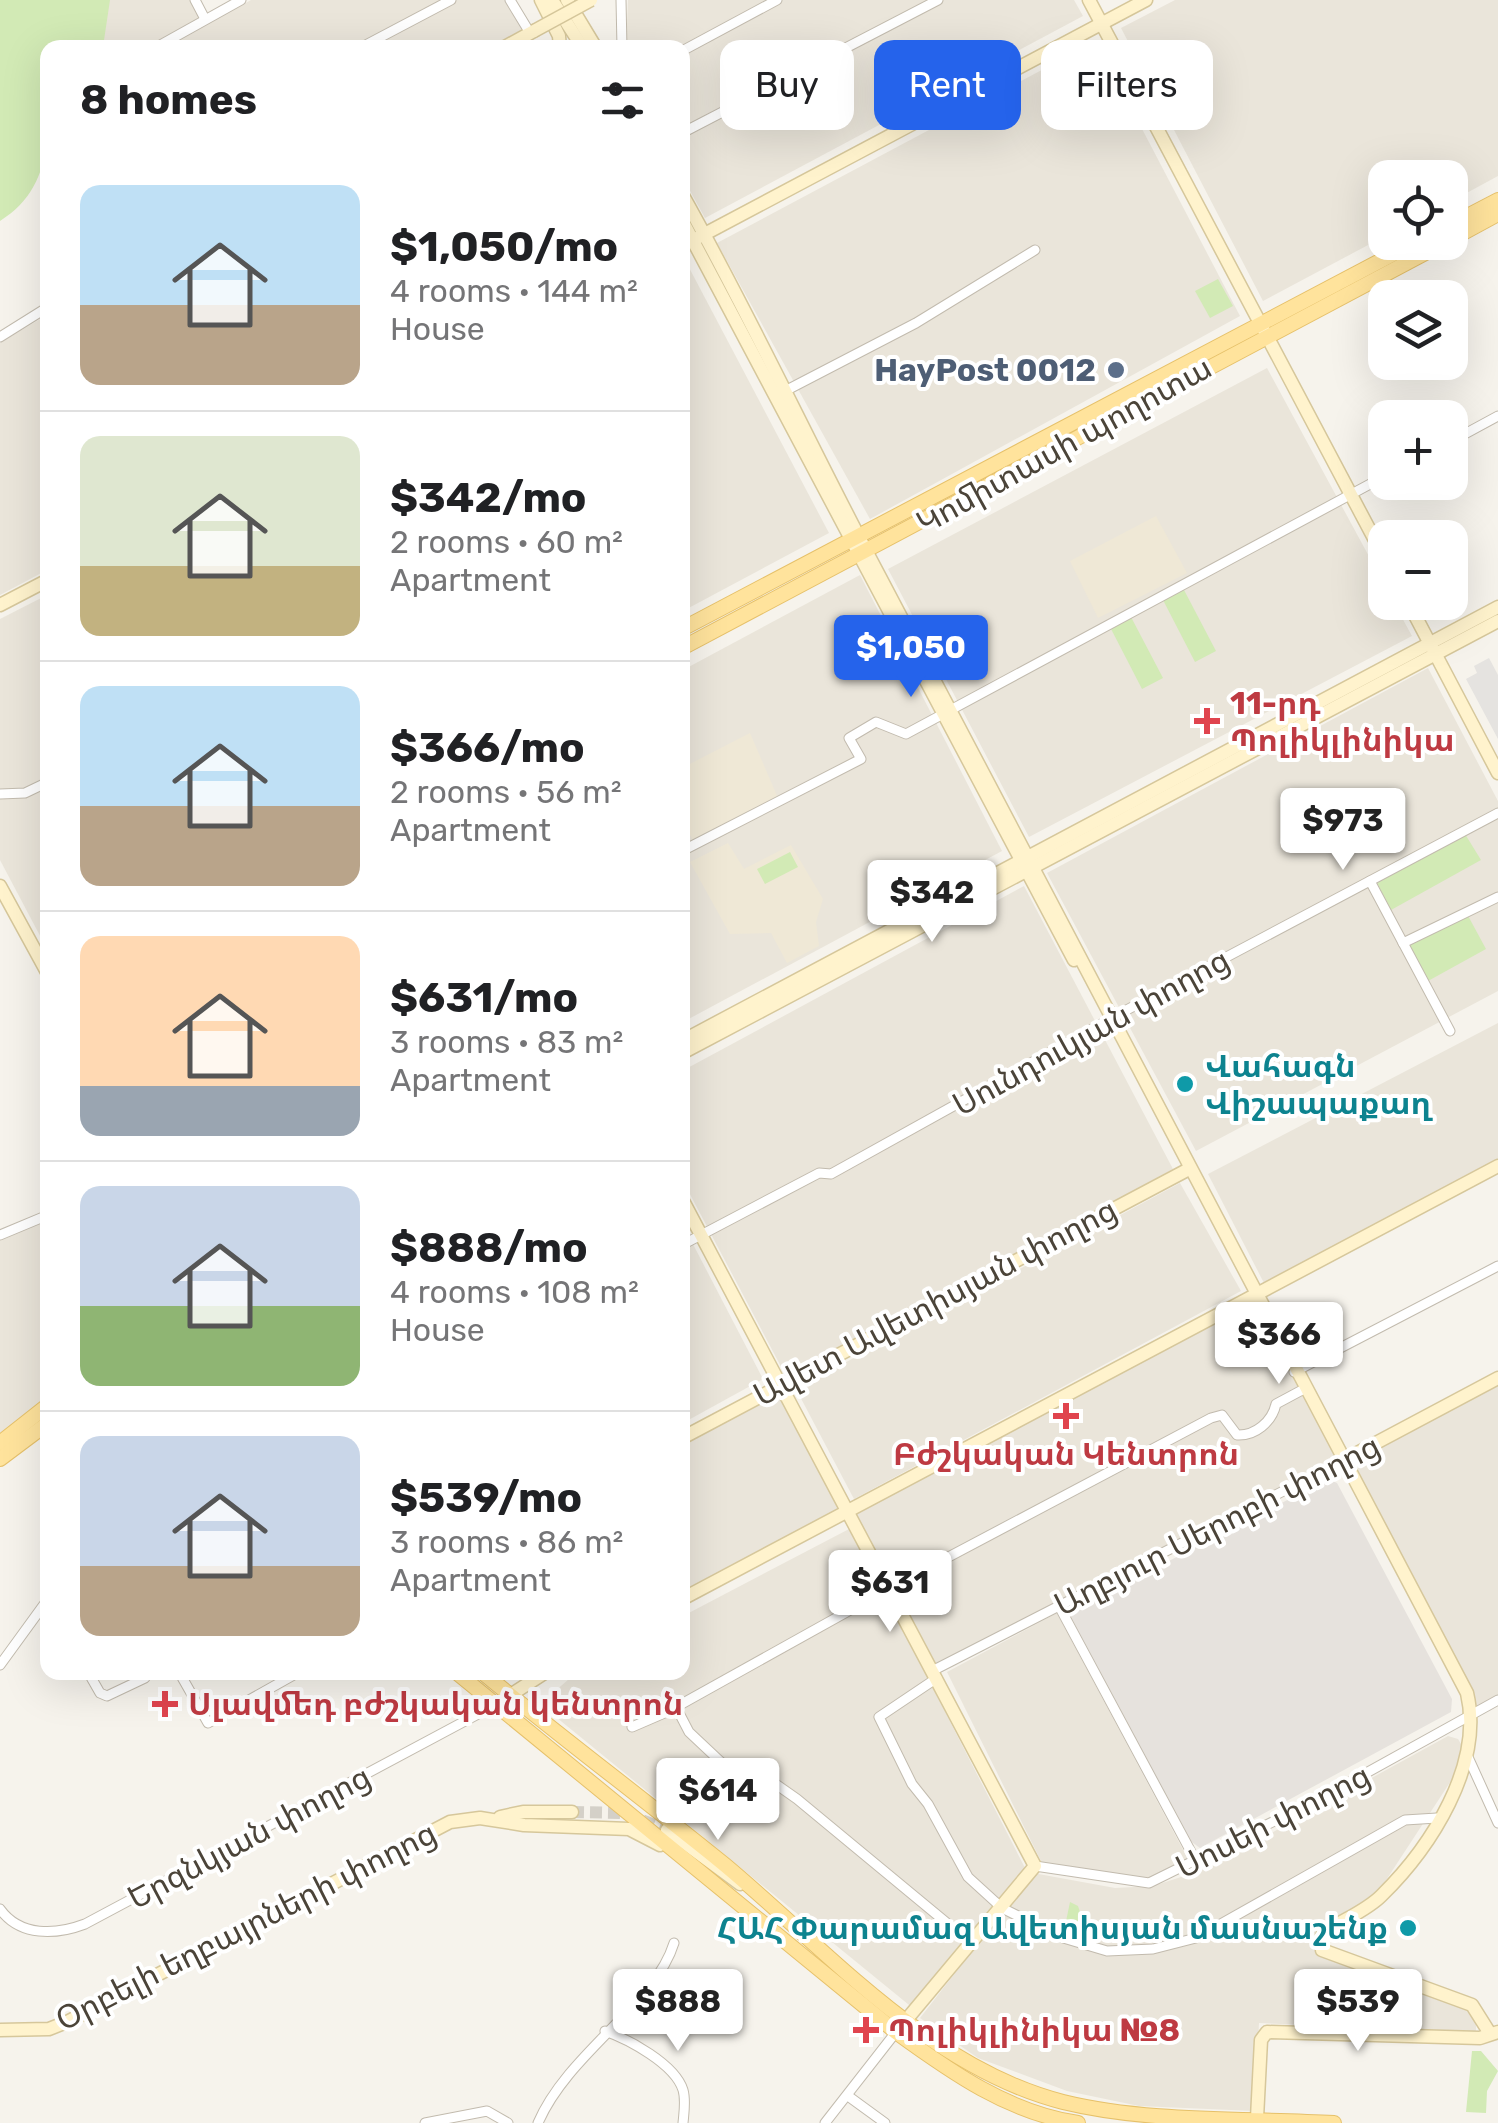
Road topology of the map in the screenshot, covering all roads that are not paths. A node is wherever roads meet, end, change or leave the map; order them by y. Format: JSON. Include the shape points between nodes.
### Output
{"nodes":[{"id":1,"x":195,"y":0,"type":"edge"},
{"id":2,"x":241,"y":0,"type":"edge"},
{"id":3,"x":451,"y":0,"type":"edge"},
{"id":4,"x":510,"y":0,"type":"edge"},
{"id":5,"x":541,"y":0,"type":"edge"},
{"id":6,"x":552,"y":0,"type":"edge"},
{"id":7,"x":568,"y":0,"type":"edge"},
{"id":8,"x":592,"y":0,"type":"edge"},
{"id":9,"x":621,"y":0,"type":"edge"},
{"id":10,"x":777,"y":0,"type":"edge"},
{"id":11,"x":938,"y":0,"type":"edge"},
{"id":12,"x":1089,"y":0,"type":"edge"},
{"id":13,"x":1146,"y":0,"type":"edge"},
{"id":14,"x":205,"y":20,"type":"junction"},
{"id":15,"x":1102,"y":23,"type":"junction"},
{"id":16,"x":532,"y":32,"type":"junction"},
{"id":17,"x":170,"y":40,"type":"edge"},
{"id":18,"x":375,"y":40,"type":"edge"},
{"id":19,"x":518,"y":40,"type":"edge"},
{"id":20,"x":559,"y":40,"type":"edge"},
{"id":21,"x":578,"y":40,"type":"edge"},
{"id":22,"x":591,"y":40,"type":"edge"},
{"id":23,"x":622,"y":40,"type":"edge"},
{"id":24,"x":690,"y":47,"type":"edge"},
{"id":25,"x":690,"y":129,"type":"edge"},
{"id":26,"x":1498,"y":200,"type":"edge"},
{"id":27,"x":1498,"y":214,"type":"edge"},
{"id":28,"x":1468,"y":216,"type":"edge"},
{"id":29,"x":1468,"y":230,"type":"edge"},
{"id":30,"x":694,"y":240,"type":"edge"},
{"id":31,"x":1035,"y":250,"type":"dead end"},
{"id":32,"x":1385,"y":260,"type":"edge"},
{"id":33,"x":1409,"y":260,"type":"edge"},
{"id":34,"x":40,"y":312,"type":"edge"},
{"id":35,"x":1262,"y":331,"type":"junction"},
{"id":36,"x":0,"y":337,"type":"edge"},
{"id":37,"x":785,"y":391,"type":"junction"},
{"id":38,"x":1498,"y":416,"type":"edge"},
{"id":39,"x":1468,"y":432,"type":"edge"},
{"id":40,"x":1368,"y":485,"type":"edge"},
{"id":41,"x":1351,"y":494,"type":"junction"},
{"id":42,"x":1368,"y":526,"type":"edge"},
{"id":43,"x":858,"y":546,"type":"junction"},
{"id":44,"x":40,"y":584,"type":"edge"},
{"id":45,"x":0,"y":605,"type":"edge"},
{"id":46,"x":1498,"y":607,"type":"edge"},
{"id":47,"x":1417,"y":620,"type":"edge"},
{"id":48,"x":1498,"y":621,"type":"edge"},
{"id":49,"x":690,"y":625,"type":"edge"},
{"id":50,"x":690,"y":643,"type":"edge"},
{"id":51,"x":1432,"y":649,"type":"junction"},
{"id":52,"x":947,"y":711,"type":"junction"},
{"id":53,"x":1498,"y":773,"type":"edge"},
{"id":54,"x":40,"y":785,"type":"edge"},
{"id":55,"x":0,"y":794,"type":"edge"},
{"id":56,"x":1498,"y":813,"type":"edge"},
{"id":57,"x":690,"y":846,"type":"edge"},
{"id":58,"x":1028,"y":863,"type":"junction"},
{"id":59,"x":1370,"y":881,"type":"junction"},
{"id":60,"x":0,"y":886,"type":"edge"},
{"id":61,"x":1498,"y":897,"type":"edge"},
{"id":62,"x":1403,"y":944,"type":"junction"},
{"id":63,"x":40,"y":951,"type":"edge"},
{"id":64,"x":1109,"y":1020,"type":"junction"},
{"id":65,"x":1450,"y":1031,"type":"dead end"},
{"id":66,"x":690,"y":1037,"type":"edge"},
{"id":67,"x":690,"y":1048,"type":"edge"},
{"id":68,"x":1498,"y":1166,"type":"edge"},
{"id":69,"x":1189,"y":1169,"type":"junction"},
{"id":70,"x":690,"y":1214,"type":"edge"},
{"id":71,"x":40,"y":1218,"type":"edge"},
{"id":72,"x":0,"y":1235,"type":"edge"},
{"id":73,"x":701,"y":1235,"type":"junction"},
{"id":74,"x":690,"y":1241,"type":"edge"},
{"id":75,"x":1498,"y":1266,"type":"edge"},
{"id":76,"x":1254,"y":1293,"type":"junction"},
{"id":77,"x":1294,"y":1372,"type":"junction"},
{"id":78,"x":1498,"y":1378,"type":"edge"},
{"id":79,"x":780,"y":1384,"type":"junction"},
{"id":80,"x":1304,"y":1389,"type":"junction"},
{"id":81,"x":40,"y":1414,"type":"edge"},
{"id":82,"x":40,"y":1428,"type":"edge"},
{"id":83,"x":690,"y":1434,"type":"edge"},
{"id":84,"x":1,"y":1451,"type":"edge"},
{"id":85,"x":1342,"y":1461,"type":"junction"},
{"id":86,"x":848,"y":1511,"type":"junction"},
{"id":87,"x":888,"y":1588,"type":"junction"},
{"id":88,"x":690,"y":1595,"type":"edge"},
{"id":89,"x":1059,"y":1606,"type":"junction"},
{"id":90,"x":40,"y":1610,"type":"edge"},
{"id":91,"x":0,"y":1665,"type":"edge"},
{"id":92,"x":936,"y":1674,"type":"junction"},
{"id":93,"x":93,"y":1680,"type":"edge"},
{"id":94,"x":141,"y":1680,"type":"edge"},
{"id":95,"x":184,"y":1680,"type":"edge"},
{"id":96,"x":285,"y":1680,"type":"edge"},
{"id":97,"x":466,"y":1680,"type":"edge"},
{"id":98,"x":492,"y":1680,"type":"edge"},
{"id":99,"x":533,"y":1680,"type":"edge"},
{"id":100,"x":509,"y":1694,"type":"junction"},
{"id":101,"x":1498,"y":1700,"type":"edge"},
{"id":102,"x":496,"y":1705,"type":"junction"},
{"id":103,"x":676,"y":1707,"type":"junction"},
{"id":104,"x":1472,"y":1716,"type":"junction"},
{"id":105,"x":632,"y":1727,"type":"dead end"},
{"id":106,"x":1468,"y":1757,"type":"junction"},
{"id":107,"x":572,"y":1812,"type":"tunnel mouth"},
{"id":108,"x":1437,"y":1818,"type":"junction"},
{"id":109,"x":492,"y":1819,"type":"junction"},
{"id":110,"x":1498,"y":1823,"type":"edge"},
{"id":111,"x":667,"y":1830,"type":"tunnel mouth"},
{"id":112,"x":1197,"y":1863,"type":"junction"},
{"id":113,"x":1035,"y":1866,"type":"junction"},
{"id":114,"x":699,"y":1872,"type":"junction"},
{"id":115,"x":747,"y":1888,"type":"junction"},
{"id":116,"x":999,"y":1905,"type":"junction"},
{"id":117,"x":0,"y":1909,"type":"edge"},
{"id":118,"x":674,"y":1943,"type":"dead end"},
{"id":119,"x":971,"y":1943,"type":"junction"},
{"id":120,"x":907,"y":2019,"type":"junction"},
{"id":121,"x":0,"y":2030,"type":"edge"},
{"id":122,"x":605,"y":2030,"type":"junction"},
{"id":123,"x":896,"y":2032,"type":"junction"},
{"id":124,"x":1494,"y":2032,"type":"edge"},
{"id":125,"x":848,"y":2096,"type":"junction"},
{"id":126,"x":1257,"y":2118,"type":"junction"},
{"id":127,"x":425,"y":2123,"type":"edge"},
{"id":128,"x":508,"y":2123,"type":"edge"},
{"id":129,"x":538,"y":2123,"type":"edge"},
{"id":130,"x":683,"y":2123,"type":"edge"},
{"id":131,"x":824,"y":2123,"type":"edge"},
{"id":132,"x":886,"y":2123,"type":"edge"},
{"id":133,"x":1078,"y":2123,"type":"edge"},
{"id":134,"x":1334,"y":2123,"type":"edge"}],
"edges":[{"from":1,"to":14,"type":"street"},
{"from":2,"to":14,"type":"street"},
{"from":3,"to":18,"type":"street"},
{"from":4,"to":16,"type":"street"},
{"from":5,"to":20,"type":"street"},
{"from":6,"to":21,"type":"street"},
{"from":7,"to":22,"type":"street"},
{"from":8,"to":16,"type":"street","bridge":true},
{"from":9,"to":23,"type":"street"},
{"from":10,"to":24,"type":"street"},
{"from":11,"to":25,"type":"street"},
{"from":12,"to":15,"type":"street"},
{"from":13,"to":15,"type":"street"},
{"from":14,"to":17,"type":"street"},
{"from":15,"to":30,"type":"street"},
{"from":15,"to":35,"type":"street"},
{"from":16,"to":19,"type":"street"},
{"from":26,"to":28,"type":"main road"},
{"from":27,"to":29,"type":"main road","name":"Կոմիտասի պողոտա"},
{"from":30,"to":37,"type":"street"},
{"from":30,"to":43,"type":"street"},
{"from":31,"to":37,"type":"street"},
{"from":32,"to":35,"type":"main road","name":"Կոմիտասի պողոտա"},
{"from":33,"to":35,"type":"main road","name":"Կոմիտասի պողոտա"},
{"from":34,"to":36,"type":"street"},
{"from":35,"to":41,"type":"street"},
{"from":35,"to":43,"type":"main road","name":"Կոմիտասի պողոտա"},
{"from":37,"to":43,"type":"street"},
{"from":38,"to":39,"type":"street"},
{"from":40,"to":41,"type":"street"},
{"from":41,"to":42,"type":"street"},
{"from":41,"to":52,"type":"street"},
{"from":43,"to":49,"type":"main road","name":"Կոմիտասի պողոտա"},
{"from":43,"to":50,"type":"main road","name":"Կոմիտասի պողոտա"},
{"from":43,"to":52,"type":"street"},
{"from":44,"to":45,"type":"street"},
{"from":46,"to":51,"type":"street"},
{"from":47,"to":51,"type":"street"},
{"from":48,"to":51,"type":"street"},
{"from":51,"to":53,"type":"street"},
{"from":51,"to":58,"type":"street"},
{"from":52,"to":57,"type":"street","via":[[906,734],[876,722],[849,738],[860,759]]},
{"from":52,"to":58,"type":"street"},
{"from":54,"to":55,"type":"street"},
{"from":56,"to":59,"type":"street","name":"Սունդուկյան փողոց"},
{"from":58,"to":64,"type":"street"},
{"from":58,"to":66,"type":"street"},
{"from":58,"to":67,"type":"street"},
{"from":59,"to":62,"type":"street"},
{"from":59,"to":64,"type":"street","name":"Սունդուկյան փողոց"},
{"from":60,"to":63,"type":"street"},
{"from":61,"to":62,"type":"street"},
{"from":62,"to":65,"type":"street"},
{"from":64,"to":69,"type":"street","via":[[1176,1156]]},
{"from":64,"to":73,"type":"street","name":"Սունդուկյան փողոց","via":[[831,1174],[820,1173]]},
{"from":68,"to":76,"type":"street"},
{"from":69,"to":76,"type":"street"},
{"from":69,"to":79,"type":"street","name":"Ավետ Ավետիսյան փողոց"},
{"from":70,"to":73,"type":"street"},
{"from":71,"to":72,"type":"street"},
{"from":73,"to":74,"type":"street","name":"Սունդուկյան փողոց"},
{"from":73,"to":79,"type":"street"},
{"from":75,"to":77,"type":"street"},
{"from":76,"to":77,"type":"street"},
{"from":76,"to":86,"type":"street"},
{"from":77,"to":80,"type":"street"},
{"from":78,"to":85,"type":"street","name":"Աղբյուր Սերոբի փողոց"},
{"from":79,"to":83,"type":"street","name":"Ավետ Ավետիսյան փողոց"},
{"from":79,"to":86,"type":"street"},
{"from":80,"to":85,"type":"street"},
{"from":80,"to":87,"type":"street","via":[[1276,1404],[1273,1416],[1253,1433],[1237,1435],[1217,1416]]},
{"from":81,"to":84,"type":"main road"},
{"from":82,"to":84,"type":"main road"},
{"from":85,"to":89,"type":"street","name":"Աղբյուր Սերոբի փողոց"},
{"from":85,"to":104,"type":"street","via":[[1467,1693]]},
{"from":86,"to":87,"type":"street"},
{"from":86,"to":88,"type":"street"},
{"from":87,"to":92,"type":"street"},
{"from":87,"to":103,"type":"street"},
{"from":89,"to":92,"type":"street","name":"Աղբյուր Սերոբի փողոց"},
{"from":89,"to":112,"type":"street"},
{"from":90,"to":91,"type":"street"},
{"from":92,"to":113,"type":"street"},
{"from":92,"to":116,"type":"street","name":"Աղբյուր Սերոբի փողոց","via":[[879,1717],[968,1877]]},
{"from":93,"to":94,"type":"street","via":[[107,1696]]},
{"from":95,"to":96,"type":"street","via":[[208,1723]]},
{"from":97,"to":102,"type":"main road"},
{"from":98,"to":100,"type":"main road"},
{"from":99,"to":100,"type":"street"},
{"from":100,"to":102,"type":"street"},
{"from":100,"to":115,"type":"main road"},
{"from":101,"to":104,"type":"street","name":"Սոսեի փողոց"},
{"from":102,"to":114,"type":"main road"},
{"from":102,"to":117,"type":"street","name":"Երզնկյան փողոց","via":[[84,1924],[38,1931],[18,1927]]},
{"from":103,"to":105,"type":"street"},
{"from":103,"to":119,"type":"street","via":[[689,1732],[724,1764],[784,1789]]},
{"from":104,"to":106,"type":"street"},
{"from":104,"to":112,"type":"street","name":"Սոսեի փողոց"},
{"from":106,"to":108,"type":"street"},
{"from":106,"to":110,"type":"street"},
{"from":107,"to":109,"type":"street","name":"Օրբելի եղբայրների փողոց"},
{"from":108,"to":116,"type":"street","via":[[1405,1820],[1222,1925],[1153,1950],[1107,1951],[1060,1937]]},
{"from":108,"to":124,"type":"street","via":[[1382,1895],[1322,1936],[1322,1950],[1472,2004]]},
{"from":109,"to":114,"type":"street","name":"Օրբելի եղբայրների փողոց","via":[[629,1829]]},
{"from":109,"to":121,"type":"street","name":"Օրբելի եղբայրների փողոց","via":[[432,1830],[69,2021],[49,2029]]},
{"from":111,"to":115,"type":"street"},
{"from":112,"to":113,"type":"street","name":"Սոսեի փողոց","via":[[1150,1883]]},
{"from":113,"to":116,"type":"street"},
{"from":114,"to":123,"type":"main road"},
{"from":115,"to":120,"type":"main road"},
{"from":116,"to":119,"type":"street"},
{"from":118,"to":122,"type":"street","via":[[666,1968]]},
{"from":119,"to":120,"type":"street"},
{"from":120,"to":126,"type":"main road","via":[[970,2062],[1063,2102]]},
{"from":122,"to":129,"type":"street","via":[[550,2096]]},
{"from":122,"to":130,"type":"street","via":[[673,2074],[682,2087]]},
{"from":123,"to":125,"type":"street"},
{"from":123,"to":133,"type":"main road","via":[[966,2081],[1010,2103]]},
{"from":124,"to":126,"type":"street","via":[[1480,2038],[1267,2032],[1261,2040]]},
{"from":125,"to":131,"type":"street"},
{"from":125,"to":132,"type":"street"},
{"from":126,"to":134,"type":"main road"},
{"from":127,"to":128,"type":"street","via":[[487,2111]]}]}
